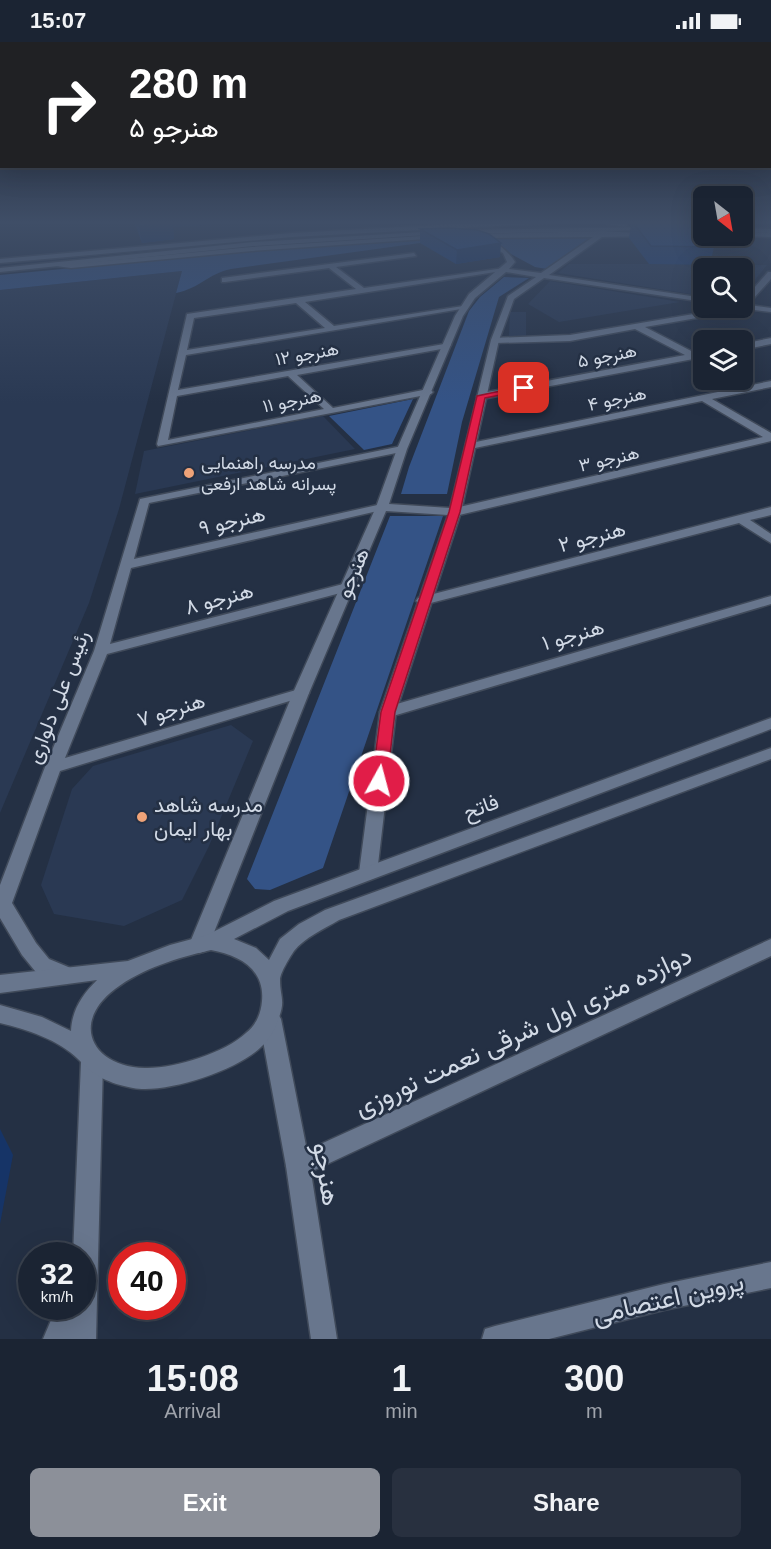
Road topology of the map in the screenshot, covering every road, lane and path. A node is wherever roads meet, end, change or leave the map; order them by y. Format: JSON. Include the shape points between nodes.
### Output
{"nodes":[{"id":1,"x":350,"y":282,"type":"edge"},
{"id":2,"x":422,"y":282,"type":"edge"},
{"id":3,"x":490,"y":282,"type":"edge"},
{"id":4,"x":535,"y":282,"type":"edge"},
{"id":5,"x":587,"y":282,"type":"edge"},
{"id":6,"x":765,"y":282,"type":"edge"},
{"id":7,"x":361,"y":290,"type":"junction"},
{"id":8,"x":753,"y":295,"type":"edge"},
{"id":9,"x":693,"y":298,"type":"edge"},
{"id":10,"x":298,"y":300,"type":"junction"},
{"id":11,"x":463,"y":308,"type":"junction"},
{"id":12,"x":753,"y":308,"type":"edge"},
{"id":13,"x":771,"y":310,"type":"edge"},
{"id":14,"x":693,"y":317,"type":"edge"},
{"id":15,"x":638,"y":327,"type":"junction"},
{"id":16,"x":332,"y":329,"type":"junction"},
{"id":17,"x":495,"y":340,"type":"junction"},
{"id":18,"x":771,"y":341,"type":"edge"},
{"id":19,"x":447,"y":345,"type":"junction"},
{"id":20,"x":753,"y":345,"type":"edge"},
{"id":21,"x":693,"y":352,"type":"edge"},
{"id":22,"x":183,"y":353,"type":"junction"},
{"id":23,"x":693,"y":356,"type":"edge"},
{"id":24,"x":290,"y":374,"type":"junction"},
{"id":25,"x":771,"y":384,"type":"edge"},
{"id":26,"x":428,"y":392,"type":"junction"},
{"id":27,"x":174,"y":394,"type":"junction"},
{"id":28,"x":482,"y":396,"type":"junction"},
{"id":29,"x":703,"y":398,"type":"junction"},
{"id":30,"x":330,"y":410,"type":"junction"},
{"id":31,"x":771,"y":438,"type":"edge"},
{"id":32,"x":470,"y":446,"type":"junction"},
{"id":33,"x":402,"y":449,"type":"junction"},
{"id":34,"x":382,"y":507,"type":"junction"},
{"id":35,"x":771,"y":511,"type":"edge"},
{"id":36,"x":455,"y":512,"type":"junction"},
{"id":37,"x":741,"y":519,"type":"junction"},
{"id":38,"x":771,"y":539,"type":"edge"},
{"id":39,"x":126,"y":565,"type":"junction"},
{"id":40,"x":347,"y":587,"type":"junction"},
{"id":41,"x":771,"y":600,"type":"edge"},
{"id":42,"x":423,"y":602,"type":"junction"},
{"id":43,"x":101,"y":651,"type":"junction"},
{"id":44,"x":301,"y":693,"type":"junction"},
{"id":45,"x":388,"y":712,"type":"junction"},
{"id":46,"x":771,"y":723,"type":"edge"},
{"id":47,"x":771,"y":753,"type":"edge"},
{"id":48,"x":53,"y":767,"type":"junction"},
{"id":49,"x":368,"y":873,"type":"junction"},
{"id":50,"x":382,"y":896,"type":"junction"},
{"id":51,"x":1,"y":907,"type":"edge"},
{"id":52,"x":205,"y":943,"type":"junction"},
{"id":53,"x":771,"y":947,"type":"edge"},
{"id":54,"x":137,"y":966,"type":"junction"},
{"id":55,"x":66,"y":975,"type":"junction"},
{"id":56,"x":270,"y":979,"type":"junction"},
{"id":57,"x":0,"y":984,"type":"edge"},
{"id":58,"x":0,"y":1014,"type":"edge"},
{"id":59,"x":270,"y":1019,"type":"junction"},
{"id":60,"x":89,"y":1057,"type":"junction"},
{"id":61,"x":298,"y":1166,"type":"junction"},
{"id":62,"x":85,"y":1242,"type":"edge"},
{"id":63,"x":771,"y":1275,"type":"edge"},
{"id":64,"x":65,"y":1320,"type":"edge"},
{"id":65,"x":83,"y":1320,"type":"edge"},
{"id":66,"x":56,"y":1339,"type":"edge"},
{"id":67,"x":83,"y":1339,"type":"edge"},
{"id":68,"x":324,"y":1339,"type":"edge"},
{"id":69,"x":495,"y":1339,"type":"edge"}],
"edges":[{"from":1,"to":7,"type":"street"},
{"from":2,"to":7,"type":"street"},
{"from":3,"to":11,"type":"street","name":"هنرجو"},
{"from":4,"to":17,"type":"street","via":[[511,298]]},
{"from":5,"to":9,"type":"street"},
{"from":6,"to":8,"type":"street"},
{"from":7,"to":10,"type":"street"},
{"from":10,"to":16,"type":"street"},
{"from":10,"to":22,"type":"street","via":[[190,316]]},
{"from":11,"to":16,"type":"street"},
{"from":11,"to":19,"type":"street","name":"هنرجو"},
{"from":12,"to":13,"type":"street"},
{"from":14,"to":15,"type":"street"},
{"from":15,"to":17,"type":"street","via":[[570,338]]},
{"from":15,"to":21,"type":"street"},
{"from":16,"to":22,"type":"street"},
{"from":17,"to":28,"type":"street"},
{"from":18,"to":20,"type":"street"},
{"from":19,"to":24,"type":"street","name":"هنرجو ۱۲"},
{"from":19,"to":26,"type":"street","name":"هنرجو"},
{"from":22,"to":27,"type":"street"},
{"from":23,"to":28,"type":"street","name":"هنرجو ۵"},
{"from":24,"to":27,"type":"street","name":"هنرجو ۱۲"},
{"from":24,"to":30,"type":"street"},
{"from":25,"to":29,"type":"street","name":"هنرجو ۴"},
{"from":26,"to":30,"type":"street","name":"هنرجو ۱۱"},
{"from":26,"to":33,"type":"street","name":"هنرجو"},
{"from":27,"to":30,"type":"street","name":"هنرجو ۱۱","via":[[162,444]]},
{"from":28,"to":32,"type":"street"},
{"from":29,"to":31,"type":"street"},
{"from":29,"to":32,"type":"street","name":"هنرجو ۴"},
{"from":31,"to":36,"type":"street","name":"هنرجو ۳"},
{"from":32,"to":36,"type":"street"},
{"from":33,"to":34,"type":"street","name":"هنرجو"},
{"from":33,"to":39,"type":"street","name":"رئیس علی دلواری","via":[[144,501]]},
{"from":34,"to":36,"type":"street","name":"هنرجو ۳"},
{"from":34,"to":39,"type":"street","name":"هنرجو ۹"},
{"from":34,"to":40,"type":"street","name":"هنرجو"},
{"from":35,"to":37,"type":"street","name":"هنرجو ۲"},
{"from":36,"to":42,"type":"street"},
{"from":37,"to":38,"type":"street"},
{"from":37,"to":42,"type":"street","name":"هنرجو ۲"},
{"from":39,"to":43,"type":"street","name":"رئیس علی دلواری"},
{"from":40,"to":43,"type":"street","name":"هنرجو ۸"},
{"from":40,"to":44,"type":"street","name":"هنرجو"},
{"from":41,"to":45,"type":"street","name":"هنرجو ۱"},
{"from":42,"to":45,"type":"street"},
{"from":43,"to":48,"type":"street","name":"رئیس علی دلواری"},
{"from":44,"to":48,"type":"street","name":"هنرجو ۷"},
{"from":44,"to":52,"type":"street","name":"هنرجو"},
{"from":45,"to":49,"type":"street"},
{"from":46,"to":49,"type":"street","name":"فاتح"},
{"from":47,"to":50,"type":"street"},
{"from":48,"to":51,"type":"street","name":"رئیس علی دلواری"},
{"from":49,"to":50,"type":"street"},
{"from":49,"to":52,"type":"street","name":"فاتح","via":[[281,906]]},
{"from":50,"to":56,"type":"street","via":[[332,915],[306,930],[287,945]]},
{"from":51,"to":55,"type":"street","via":[[42,965]]},
{"from":52,"to":54,"type":"street"},
{"from":52,"to":56,"type":"street","via":[[249,954]]},
{"from":53,"to":61,"type":"street","name":"دوازده متری اول شرقی نعمت نوروزی"},
{"from":54,"to":55,"type":"street"},
{"from":54,"to":60,"type":"street","via":[[114,978],[88,1002],[81,1021],[82,1040]]},
{"from":55,"to":57,"type":"street"},
{"from":56,"to":59,"type":"street"},
{"from":58,"to":60,"type":"street","via":[[56,1031]]},
{"from":59,"to":60,"type":"street","via":[[254,1041],[193,1071],[144,1080],[109,1072]]},
{"from":59,"to":61,"type":"street","name":"هنرجو"},
{"from":60,"to":62,"type":"street"},
{"from":61,"to":68,"type":"street","name":"هنرجو"},
{"from":63,"to":69,"type":"street","name":"پروین اعتصامی"},
{"from":64,"to":66,"type":"street"},
{"from":65,"to":67,"type":"street"}]}
